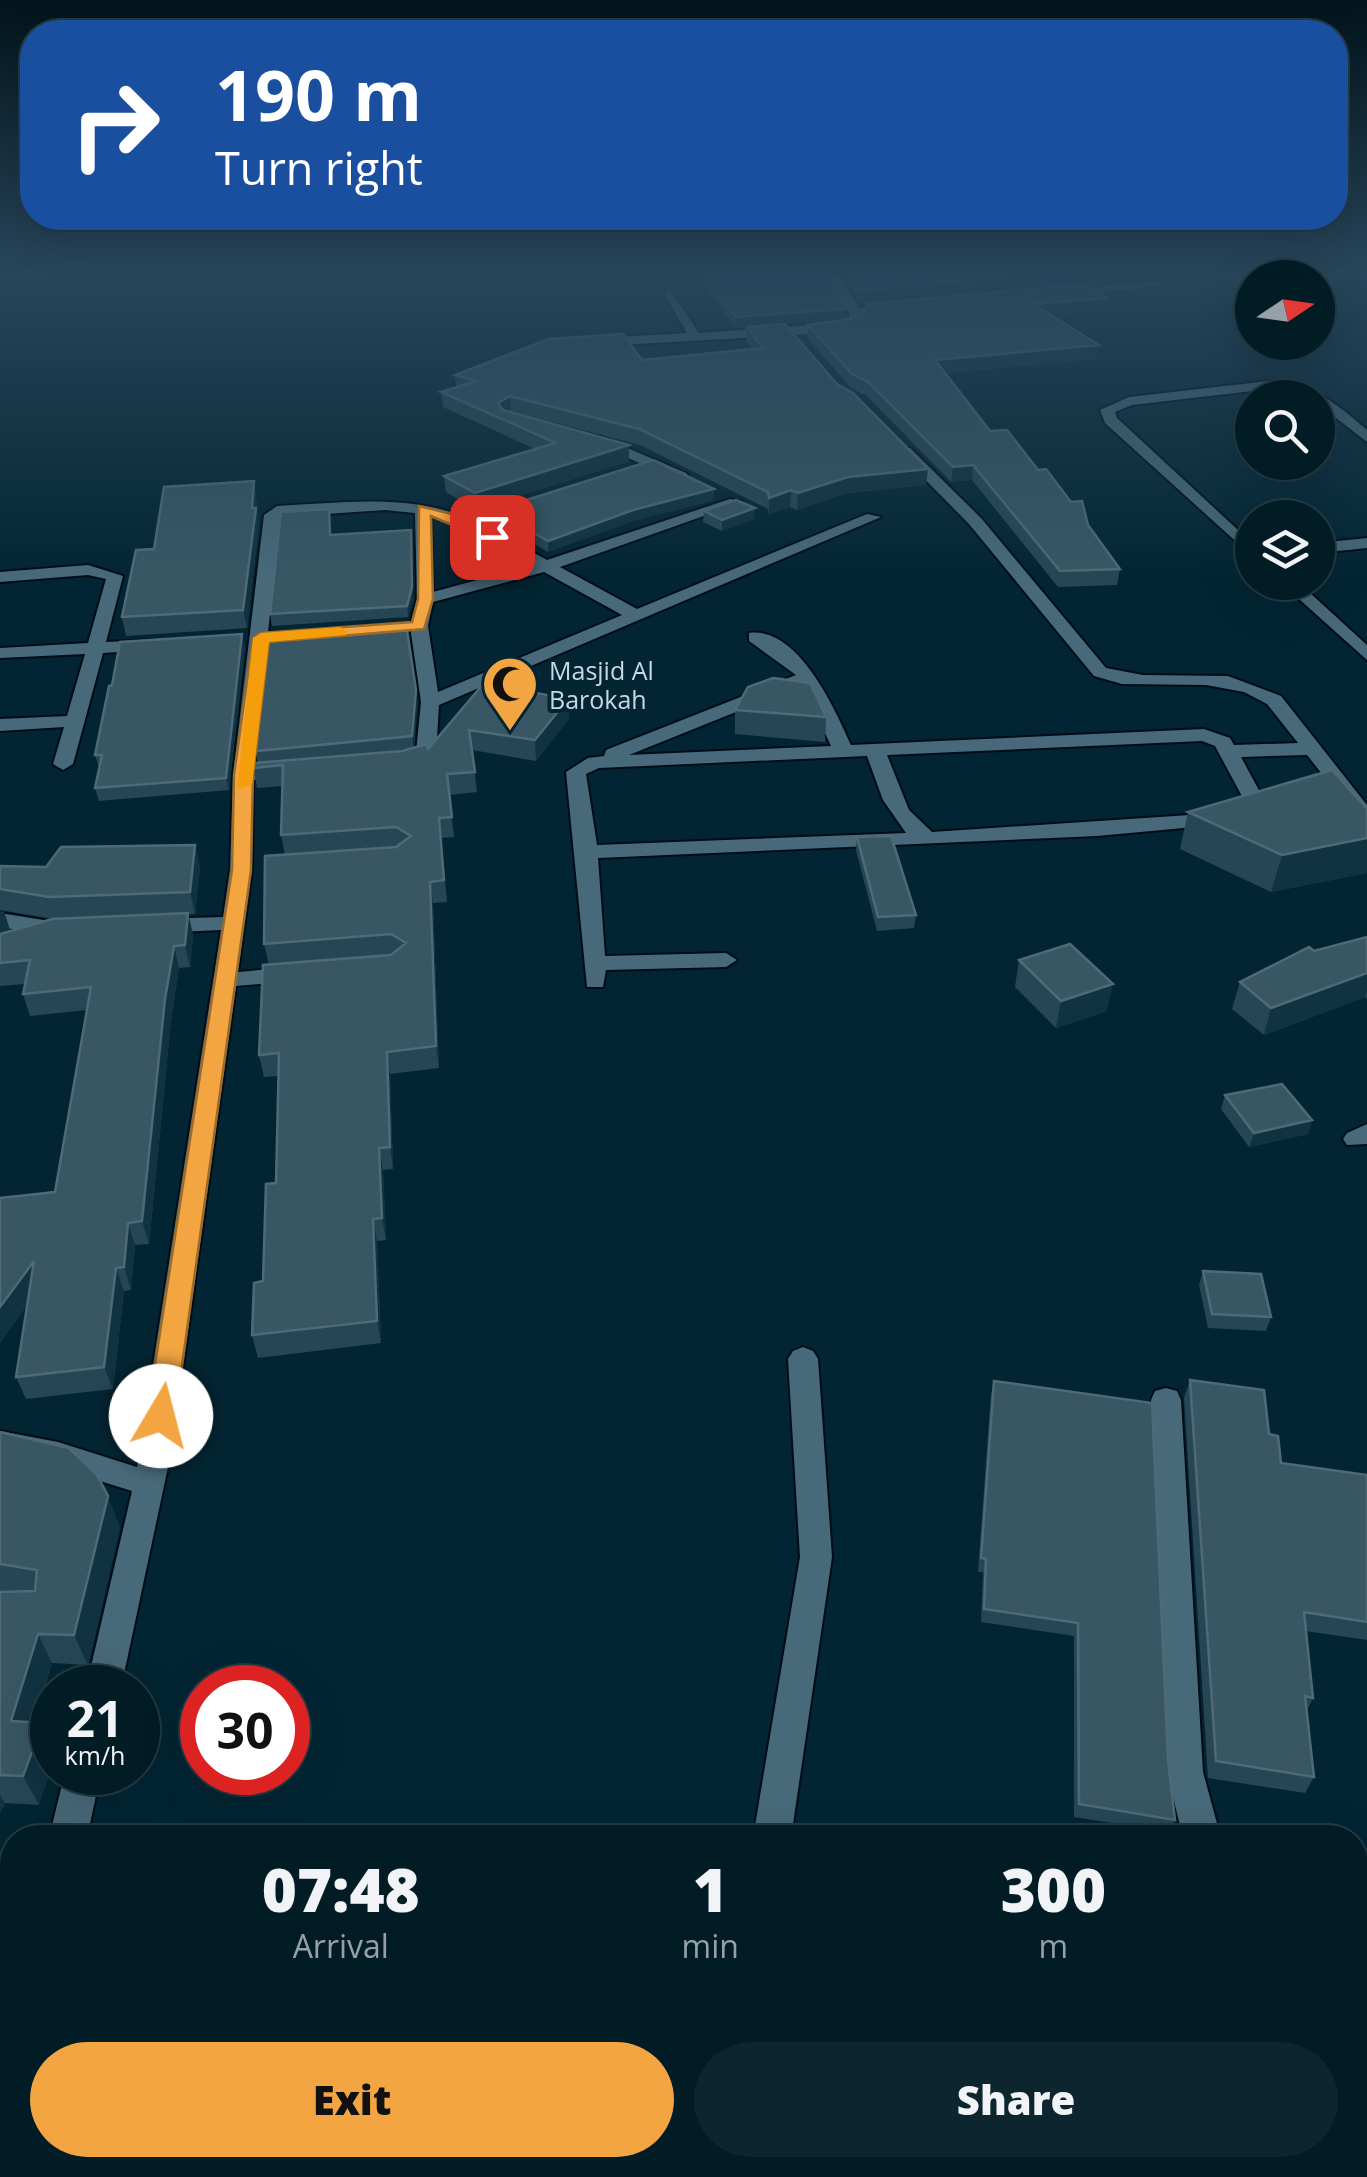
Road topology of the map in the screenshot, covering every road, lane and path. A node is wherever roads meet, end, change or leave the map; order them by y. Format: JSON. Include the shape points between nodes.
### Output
{"nodes":[{"id":1,"x":585,"y":436,"type":"edge"},
{"id":2,"x":1367,"y":438,"type":"edge"},
{"id":3,"x":898,"y":443,"type":"edge"},
{"id":4,"x":653,"y":462,"type":"junction"},
{"id":5,"x":616,"y":474,"type":"edge"},
{"id":6,"x":703,"y":486,"type":"edge"},
{"id":7,"x":720,"y":494,"type":"dead end"},
{"id":8,"x":424,"y":509,"type":"junction"},
{"id":9,"x":485,"y":516,"type":"dead end"},
{"id":10,"x":873,"y":517,"type":"dead end"},
{"id":11,"x":466,"y":522,"type":"junction"},
{"id":12,"x":1235,"y":534,"type":"edge"},
{"id":13,"x":1367,"y":543,"type":"edge"},
{"id":14,"x":1335,"y":546,"type":"edge"},
{"id":15,"x":544,"y":567,"type":"junction"},
{"id":16,"x":0,"y":577,"type":"edge"},
{"id":17,"x":425,"y":599,"type":"junction"},
{"id":18,"x":1307,"y":600,"type":"edge"},
{"id":19,"x":634,"y":615,"type":"junction"},
{"id":20,"x":756,"y":636,"type":"dead end"},
{"id":21,"x":170,"y":644,"type":"edge"},
{"id":22,"x":97,"y":648,"type":"junction"},
{"id":23,"x":0,"y":653,"type":"edge"},
{"id":24,"x":1367,"y":655,"type":"edge"},
{"id":25,"x":808,"y":676,"type":"junction"},
{"id":26,"x":430,"y":702,"type":"junction"},
{"id":27,"x":75,"y":720,"type":"junction"},
{"id":28,"x":0,"y":725,"type":"edge"},
{"id":29,"x":1311,"y":749,"type":"junction"},
{"id":30,"x":842,"y":750,"type":"junction"},
{"id":31,"x":874,"y":750,"type":"junction"},
{"id":32,"x":1229,"y":751,"type":"junction"},
{"id":33,"x":595,"y":762,"type":"junction"},
{"id":34,"x":63,"y":764,"type":"dead end"},
{"id":35,"x":386,"y":764,"type":"edge"},
{"id":36,"x":315,"y":769,"type":"edge"},
{"id":37,"x":244,"y":775,"type":"junction"},
{"id":38,"x":1367,"y":818,"type":"edge"},
{"id":39,"x":928,"y":838,"type":"junction"},
{"id":40,"x":587,"y":852,"type":"junction"},
{"id":41,"x":0,"y":920,"type":"edge"},
{"id":42,"x":232,"y":923,"type":"junction"},
{"id":43,"x":134,"y":927,"type":"edge"},
{"id":44,"x":94,"y":928,"type":"edge"},
{"id":45,"x":55,"y":930,"type":"junction"},
{"id":46,"x":0,"y":946,"type":"edge"},
{"id":47,"x":726,"y":960,"type":"dead end"},
{"id":48,"x":319,"y":972,"type":"edge"},
{"id":49,"x":224,"y":980,"type":"junction"},
{"id":50,"x":803,"y":1359,"type":"dead end"},
{"id":51,"x":1166,"y":1400,"type":"dead end"},
{"id":52,"x":0,"y":1444,"type":"edge"},
{"id":53,"x":150,"y":1484,"type":"junction"},
{"id":54,"x":107,"y":1665,"type":"edge"},
{"id":55,"x":78,"y":1795,"type":"edge"},
{"id":56,"x":71,"y":1825,"type":"edge"},
{"id":57,"x":774,"y":1825,"type":"edge"},
{"id":58,"x":1199,"y":1825,"type":"edge"}],
"edges":[{"from":1,"to":4,"type":"street"},
{"from":2,"to":12,"type":"street","via":[[1315,394],[1269,385],[1129,401],[1108,410],[1110,420]]},
{"from":3,"to":29,"type":"street","via":[[975,521],[1100,672],[1239,682],[1274,700]]},
{"from":4,"to":5,"type":"street"},
{"from":4,"to":6,"type":"street"},
{"from":7,"to":15,"type":"street","via":[[742,505]]},
{"from":8,"to":11,"type":"street"},
{"from":8,"to":17,"type":"street"},
{"from":8,"to":37,"type":"street","via":[[385,505],[272,515]]},
{"from":9,"to":11,"type":"street"},
{"from":10,"to":19,"type":"street"},
{"from":11,"to":15,"type":"street"},
{"from":13,"to":14,"type":"street"},
{"from":15,"to":17,"type":"street"},
{"from":15,"to":19,"type":"street"},
{"from":16,"to":22,"type":"street","via":[[111,571]]},
{"from":17,"to":26,"type":"street","via":[[409,627]]},
{"from":18,"to":24,"type":"street"},
{"from":19,"to":26,"type":"street"},
{"from":20,"to":25,"type":"street","via":[[790,654]]},
{"from":21,"to":22,"type":"street"},
{"from":22,"to":23,"type":"street"},
{"from":22,"to":27,"type":"street"},
{"from":25,"to":30,"type":"street"},
{"from":25,"to":33,"type":"street"},
{"from":26,"to":35,"type":"street","via":[[426,755]]},
{"from":27,"to":28,"type":"street"},
{"from":27,"to":34,"type":"street"},
{"from":29,"to":32,"type":"street"},
{"from":29,"to":38,"type":"street"},
{"from":30,"to":31,"type":"street"},
{"from":30,"to":33,"type":"street"},
{"from":31,"to":32,"type":"street","via":[[1204,735]]},
{"from":31,"to":39,"type":"street","via":[[900,818]]},
{"from":32,"to":39,"type":"street","via":[[1261,818]]},
{"from":33,"to":40,"type":"street","via":[[576,772]]},
{"from":36,"to":37,"type":"street"},
{"from":37,"to":42,"type":"street","via":[[251,869]]},
{"from":39,"to":40,"type":"street"},
{"from":40,"to":47,"type":"street","via":[[594,972]]},
{"from":41,"to":45,"type":"street"},
{"from":42,"to":43,"type":"street"},
{"from":42,"to":49,"type":"street"},
{"from":44,"to":45,"type":"street"},
{"from":45,"to":46,"type":"street"},
{"from":48,"to":49,"type":"street"},
{"from":49,"to":53,"type":"street"},
{"from":50,"to":57,"type":"street","via":[[816,1557]]},
{"from":51,"to":58,"type":"street","via":[[1185,1772]]},
{"from":52,"to":53,"type":"street"},
{"from":53,"to":54,"type":"street"},
{"from":55,"to":56,"type":"street"}]}
